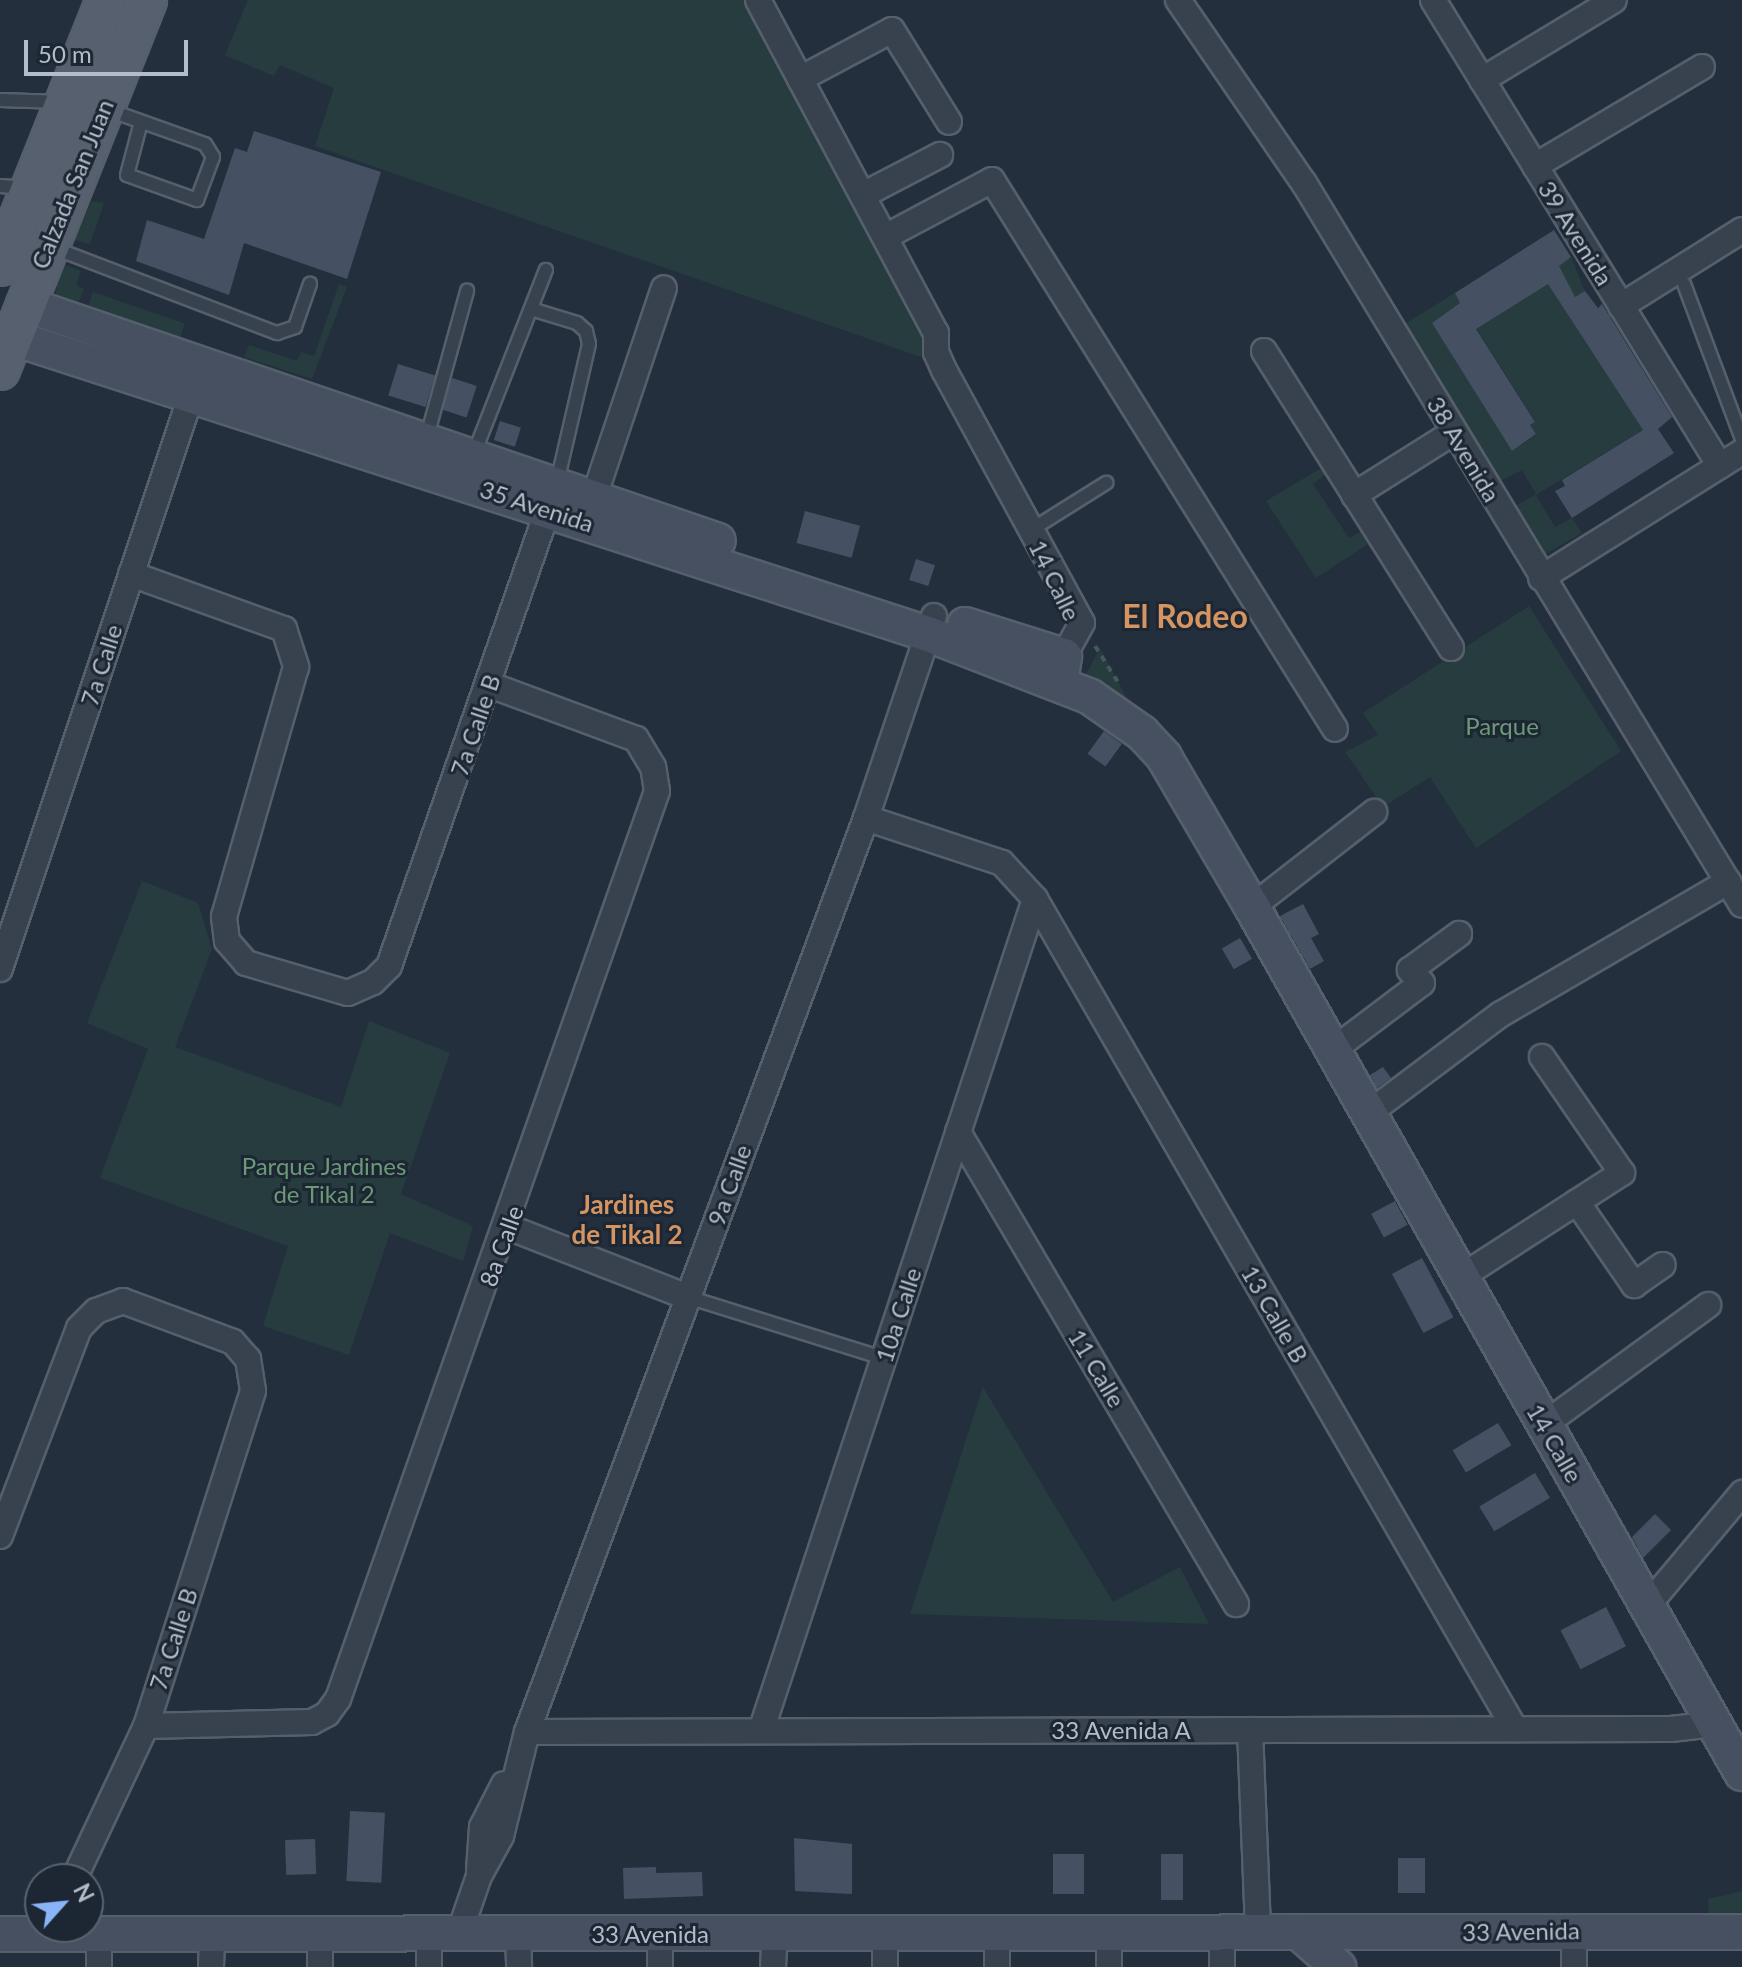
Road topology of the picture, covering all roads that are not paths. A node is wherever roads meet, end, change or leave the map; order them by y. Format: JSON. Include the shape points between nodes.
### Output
{"nodes":[{"id":1,"x":106,"y":0,"type":"edge"},
{"id":2,"x":147,"y":0,"type":"edge"},
{"id":3,"x":758,"y":0,"type":"edge"},
{"id":4,"x":1178,"y":0,"type":"edge"},
{"id":5,"x":1433,"y":0,"type":"edge"},
{"id":6,"x":1614,"y":0,"type":"edge"},
{"id":7,"x":1702,"y":67,"type":"dead end"},
{"id":8,"x":800,"y":79,"type":"junction"},
{"id":9,"x":1482,"y":80,"type":"junction"},
{"id":10,"x":0,"y":100,"type":"edge"},
{"id":11,"x":64,"y":102,"type":"junction"},
{"id":12,"x":103,"y":108,"type":"junction"},
{"id":13,"x":141,"y":122,"type":"junction"},
{"id":14,"x":949,"y":122,"type":"dead end"},
{"id":15,"x":940,"y":155,"type":"dead end"},
{"id":16,"x":1535,"y":166,"type":"junction"},
{"id":17,"x":15,"y":187,"type":"edge"},
{"id":18,"x":863,"y":195,"type":"junction"},
{"id":19,"x":1742,"y":230,"type":"edge"},
{"id":20,"x":885,"y":237,"type":"junction"},
{"id":21,"x":47,"y":245,"type":"junction"},
{"id":22,"x":0,"y":266,"type":"edge"},
{"id":23,"x":546,"y":270,"type":"dead end"},
{"id":24,"x":310,"y":284,"type":"dead end"},
{"id":25,"x":1684,"y":284,"type":"dead end"},
{"id":26,"x":664,"y":288,"type":"dead end"},
{"id":27,"x":467,"y":291,"type":"dead end"},
{"id":28,"x":1621,"y":306,"type":"junction"},
{"id":29,"x":531,"y":309,"type":"junction"},
{"id":30,"x":12,"y":337,"type":"edge"},
{"id":31,"x":1264,"y":351,"type":"dead end"},
{"id":32,"x":197,"y":377,"type":"junction"},
{"id":33,"x":1454,"y":432,"type":"junction"},
{"id":34,"x":1742,"y":439,"type":"edge"},
{"id":35,"x":426,"y":440,"type":"junction"},
{"id":36,"x":1742,"y":452,"type":"edge"},
{"id":37,"x":473,"y":456,"type":"junction"},
{"id":38,"x":1720,"y":466,"type":"junction"},
{"id":39,"x":1106,"y":483,"type":"dead end"},
{"id":40,"x":1354,"y":495,"type":"junction"},
{"id":41,"x":552,"y":496,"type":"junction"},
{"id":42,"x":594,"y":497,"type":"junction"},
{"id":43,"x":1031,"y":530,"type":"junction"},
{"id":44,"x":131,"y":574,"type":"junction"},
{"id":45,"x":1541,"y":578,"type":"junction"},
{"id":46,"x":931,"y":625,"type":"junction"},
{"id":47,"x":1451,"y":648,"type":"dead end"},
{"id":48,"x":1062,"y":670,"type":"junction"},
{"id":49,"x":490,"y":685,"type":"junction"},
{"id":50,"x":1335,"y":729,"type":"dead end"},
{"id":51,"x":1374,"y":812,"type":"dead end"},
{"id":52,"x":866,"y":818,"type":"junction"},
{"id":53,"x":1728,"y":882,"type":"junction"},
{"id":54,"x":1035,"y":899,"type":"junction"},
{"id":55,"x":1742,"y":905,"type":"edge"},
{"id":56,"x":1252,"y":907,"type":"junction"},
{"id":57,"x":1459,"y":934,"type":"dead end"},
{"id":58,"x":0,"y":969,"type":"edge"},
{"id":59,"x":1333,"y":1050,"type":"junction"},
{"id":60,"x":1542,"y":1057,"type":"dead end"},
{"id":61,"x":1369,"y":1113,"type":"junction"},
{"id":62,"x":958,"y":1132,"type":"junction"},
{"id":63,"x":1577,"y":1202,"type":"junction"},
{"id":64,"x":508,"y":1227,"type":"junction"},
{"id":65,"x":1663,"y":1265,"type":"dead end"},
{"id":66,"x":1461,"y":1277,"type":"junction"},
{"id":67,"x":688,"y":1297,"type":"junction"},
{"id":68,"x":1708,"y":1305,"type":"dead end"},
{"id":69,"x":883,"y":1358,"type":"junction"},
{"id":70,"x":1545,"y":1424,"type":"junction"},
{"id":71,"x":1742,"y":1493,"type":"edge"},
{"id":72,"x":0,"y":1536,"type":"edge"},
{"id":73,"x":1236,"y":1604,"type":"dead end"},
{"id":74,"x":1647,"y":1606,"type":"junction"},
{"id":75,"x":1714,"y":1724,"type":"junction"},
{"id":76,"x":146,"y":1726,"type":"junction"},
{"id":77,"x":1515,"y":1729,"type":"junction"},
{"id":78,"x":1250,"y":1730,"type":"junction"},
{"id":79,"x":761,"y":1731,"type":"junction"},
{"id":80,"x":523,"y":1743,"type":"junction"},
{"id":81,"x":1742,"y":1773,"type":"edge"},
{"id":82,"x":82,"y":1863,"type":"edge"},
{"id":83,"x":1573,"y":1930,"type":"junction"},
{"id":84,"x":1742,"y":1932,"type":"edge"},
{"id":85,"x":24,"y":1933,"type":"edge"},
{"id":86,"x":1258,"y":1933,"type":"junction"},
{"id":87,"x":0,"y":1934,"type":"edge"},
{"id":88,"x":1301,"y":1934,"type":"junction"},
{"id":89,"x":80,"y":1943,"type":"edge"},
{"id":90,"x":439,"y":1945,"type":"edge"},
{"id":91,"x":320,"y":1950,"type":"edge"},
{"id":92,"x":519,"y":1950,"type":"edge"},
{"id":93,"x":660,"y":1950,"type":"edge"},
{"id":94,"x":774,"y":1950,"type":"edge"},
{"id":95,"x":885,"y":1950,"type":"edge"},
{"id":96,"x":997,"y":1950,"type":"edge"},
{"id":97,"x":1109,"y":1950,"type":"edge"},
{"id":98,"x":1222,"y":1950,"type":"edge"},
{"id":99,"x":1357,"y":1950,"type":"edge"},
{"id":100,"x":99,"y":1951,"type":"edge"},
{"id":101,"x":211,"y":1951,"type":"edge"},
{"id":102,"x":1338,"y":1967,"type":"edge"},
{"id":103,"x":1574,"y":1967,"type":"edge"}],
"edges":[{"from":1,"to":11,"type":"main road","name":"Calzada San Juan"},
{"from":2,"to":12,"type":"main road","name":"Calzada San Juan"},
{"from":3,"to":8,"type":"street","name":"14 Calle"},
{"from":4,"to":33,"type":"street","name":"38 Avenida","via":[[1304,183]]},
{"from":5,"to":9,"type":"street","name":"39 Avenida"},
{"from":6,"to":9,"type":"street"},
{"from":7,"to":16,"type":"street"},
{"from":8,"to":14,"type":"street","via":[[892,30]]},
{"from":8,"to":18,"type":"street","name":"14 Calle"},
{"from":9,"to":16,"type":"street","name":"39 Avenida"},
{"from":10,"to":11,"type":"lane"},
{"from":11,"to":17,"type":"main road","name":"Calzada San Juan"},
{"from":12,"to":13,"type":"lane"},
{"from":12,"to":21,"type":"main road","name":"Calzada San Juan"},
{"from":13,"to":13,"type":"lane","via":[[211,151],[197,200],[131,180],[126,168]]},
{"from":15,"to":18,"type":"street"},
{"from":16,"to":28,"type":"street","name":"39 Avenida"},
{"from":17,"to":22,"type":"main road","name":"Calzada San Juan"},
{"from":18,"to":20,"type":"street","name":"14 Calle"},
{"from":19,"to":28,"type":"street"},
{"from":20,"to":43,"type":"street","name":"14 Calle","via":[[936,333],[936,352],[944,370]]},
{"from":20,"to":50,"type":"street","via":[[992,180]]},
{"from":21,"to":24,"type":"lane","via":[[277,333],[295,327]]},
{"from":21,"to":30,"type":"main road","name":"Calzada San Juan"},
{"from":23,"to":29,"type":"lane"},
{"from":25,"to":34,"type":"lane"},
{"from":26,"to":42,"type":"street"},
{"from":27,"to":35,"type":"lane"},
{"from":28,"to":38,"type":"street","name":"39 Avenida"},
{"from":29,"to":37,"type":"lane"},
{"from":29,"to":41,"type":"lane","via":[[577,323],[589,344]]},
{"from":30,"to":32,"type":"street","name":"35 Avenida"},
{"from":31,"to":40,"type":"street"},
{"from":32,"to":35,"type":"street","name":"35 Avenida"},
{"from":32,"to":41,"type":"street","name":"35 Avenida"},
{"from":32,"to":44,"type":"street","name":"7a Calle"},
{"from":33,"to":40,"type":"street"},
{"from":33,"to":45,"type":"street","name":"38 Avenida"},
{"from":35,"to":37,"type":"street","name":"35 Avenida"},
{"from":36,"to":38,"type":"street"},
{"from":37,"to":41,"type":"street","name":"35 Avenida"},
{"from":38,"to":45,"type":"street"},
{"from":39,"to":43,"type":"lane"},
{"from":40,"to":47,"type":"street"},
{"from":41,"to":42,"type":"street","name":"35 Avenida"},
{"from":41,"to":46,"type":"street","name":"35 Avenida"},
{"from":41,"to":49,"type":"street","name":"7a Calle B"},
{"from":42,"to":46,"type":"street","name":"35 Avenida"},
{"from":43,"to":48,"type":"street","name":"14 Calle","via":[[1082,623]]},
{"from":44,"to":49,"type":"street","name":"7a Calle B","via":[[284,629],[296,667],[224,917],[227,941],[246,963],[348,993],[373,982],[389,966]]},
{"from":44,"to":58,"type":"street","name":"7a Calle"},
{"from":45,"to":53,"type":"street","name":"38 Avenida"},
{"from":46,"to":48,"type":"street","name":"35 Avenida"},
{"from":46,"to":52,"type":"street","name":"9a Calle"},
{"from":48,"to":56,"type":"street","name":"14 Calle","via":[[1164,757]]},
{"from":49,"to":64,"type":"street","name":"8a Calle","via":[[636,739],[653,767],[657,791]]},
{"from":51,"to":56,"type":"street"},
{"from":52,"to":54,"type":"street","name":"13 Calle B","via":[[1002,863]]},
{"from":52,"to":67,"type":"street","name":"9a Calle"},
{"from":53,"to":55,"type":"street","name":"38 Avenida"},
{"from":53,"to":61,"type":"street","via":[[1501,1014]]},
{"from":54,"to":62,"type":"street","name":"10a Calle"},
{"from":54,"to":77,"type":"street","name":"13 Calle B"},
{"from":56,"to":59,"type":"street","name":"14 Calle"},
{"from":57,"to":59,"type":"street","via":[[1410,970],[1422,983]]},
{"from":59,"to":61,"type":"street","name":"14 Calle"},
{"from":60,"to":63,"type":"street","via":[[1622,1173]]},
{"from":61,"to":66,"type":"street","name":"14 Calle"},
{"from":62,"to":69,"type":"street","name":"10a Calle"},
{"from":62,"to":73,"type":"street","name":"11 Calle"},
{"from":63,"to":65,"type":"street","via":[[1634,1285]]},
{"from":63,"to":66,"type":"street"},
{"from":64,"to":67,"type":"street"},
{"from":64,"to":76,"type":"street","name":"8a Calle","via":[[338,1699],[312,1722]]},
{"from":66,"to":70,"type":"street","name":"14 Calle"},
{"from":67,"to":69,"type":"lane"},
{"from":67,"to":80,"type":"street","name":"9a Calle"},
{"from":68,"to":70,"type":"street"},
{"from":69,"to":79,"type":"street","name":"10a Calle"},
{"from":70,"to":74,"type":"street","name":"14 Calle"},
{"from":71,"to":74,"type":"street"},
{"from":72,"to":76,"type":"street","name":"7a Calle B","via":[[79,1328],[96,1311],[123,1301],[233,1342],[248,1359],[253,1391]]},
{"from":74,"to":75,"type":"street","name":"14 Calle"},
{"from":75,"to":77,"type":"street","name":"33 Avenida A"},
{"from":75,"to":81,"type":"street","name":"14 Calle"},
{"from":76,"to":82,"type":"street","name":"7a Calle B"},
{"from":77,"to":78,"type":"street","name":"33 Avenida A"},
{"from":78,"to":79,"type":"street","name":"33 Avenida A"},
{"from":78,"to":86,"type":"street"},
{"from":79,"to":80,"type":"street","name":"33 Avenida A"},
{"from":80,"to":90,"type":"street","name":"9a Calle","via":[[501,1836]]},
{"from":83,"to":84,"type":"street","name":"33 Avenida"},
{"from":83,"to":99,"type":"street","name":"33 Avenida"},
{"from":83,"to":103,"type":"street"},
{"from":85,"to":87,"type":"street","name":"33 Avenida"},
{"from":86,"to":88,"type":"street","name":"33 Avenida"},
{"from":86,"to":98,"type":"street","name":"33 Avenida"},
{"from":88,"to":99,"type":"street","name":"33 Avenida"},
{"from":88,"to":102,"type":"street"},
{"from":89,"to":100,"type":"street","name":"33 Avenida"},
{"from":90,"to":91,"type":"street","name":"33 Avenida"},
{"from":90,"to":92,"type":"street","name":"33 Avenida"},
{"from":91,"to":101,"type":"street","name":"33 Avenida"},
{"from":92,"to":93,"type":"street","name":"33 Avenida"},
{"from":93,"to":94,"type":"street","name":"33 Avenida"},
{"from":94,"to":95,"type":"street","name":"33 Avenida"},
{"from":95,"to":96,"type":"street","name":"33 Avenida"},
{"from":96,"to":97,"type":"street","name":"33 Avenida"},
{"from":97,"to":98,"type":"street","name":"33 Avenida"},
{"from":100,"to":101,"type":"street","name":"33 Avenida"}]}
